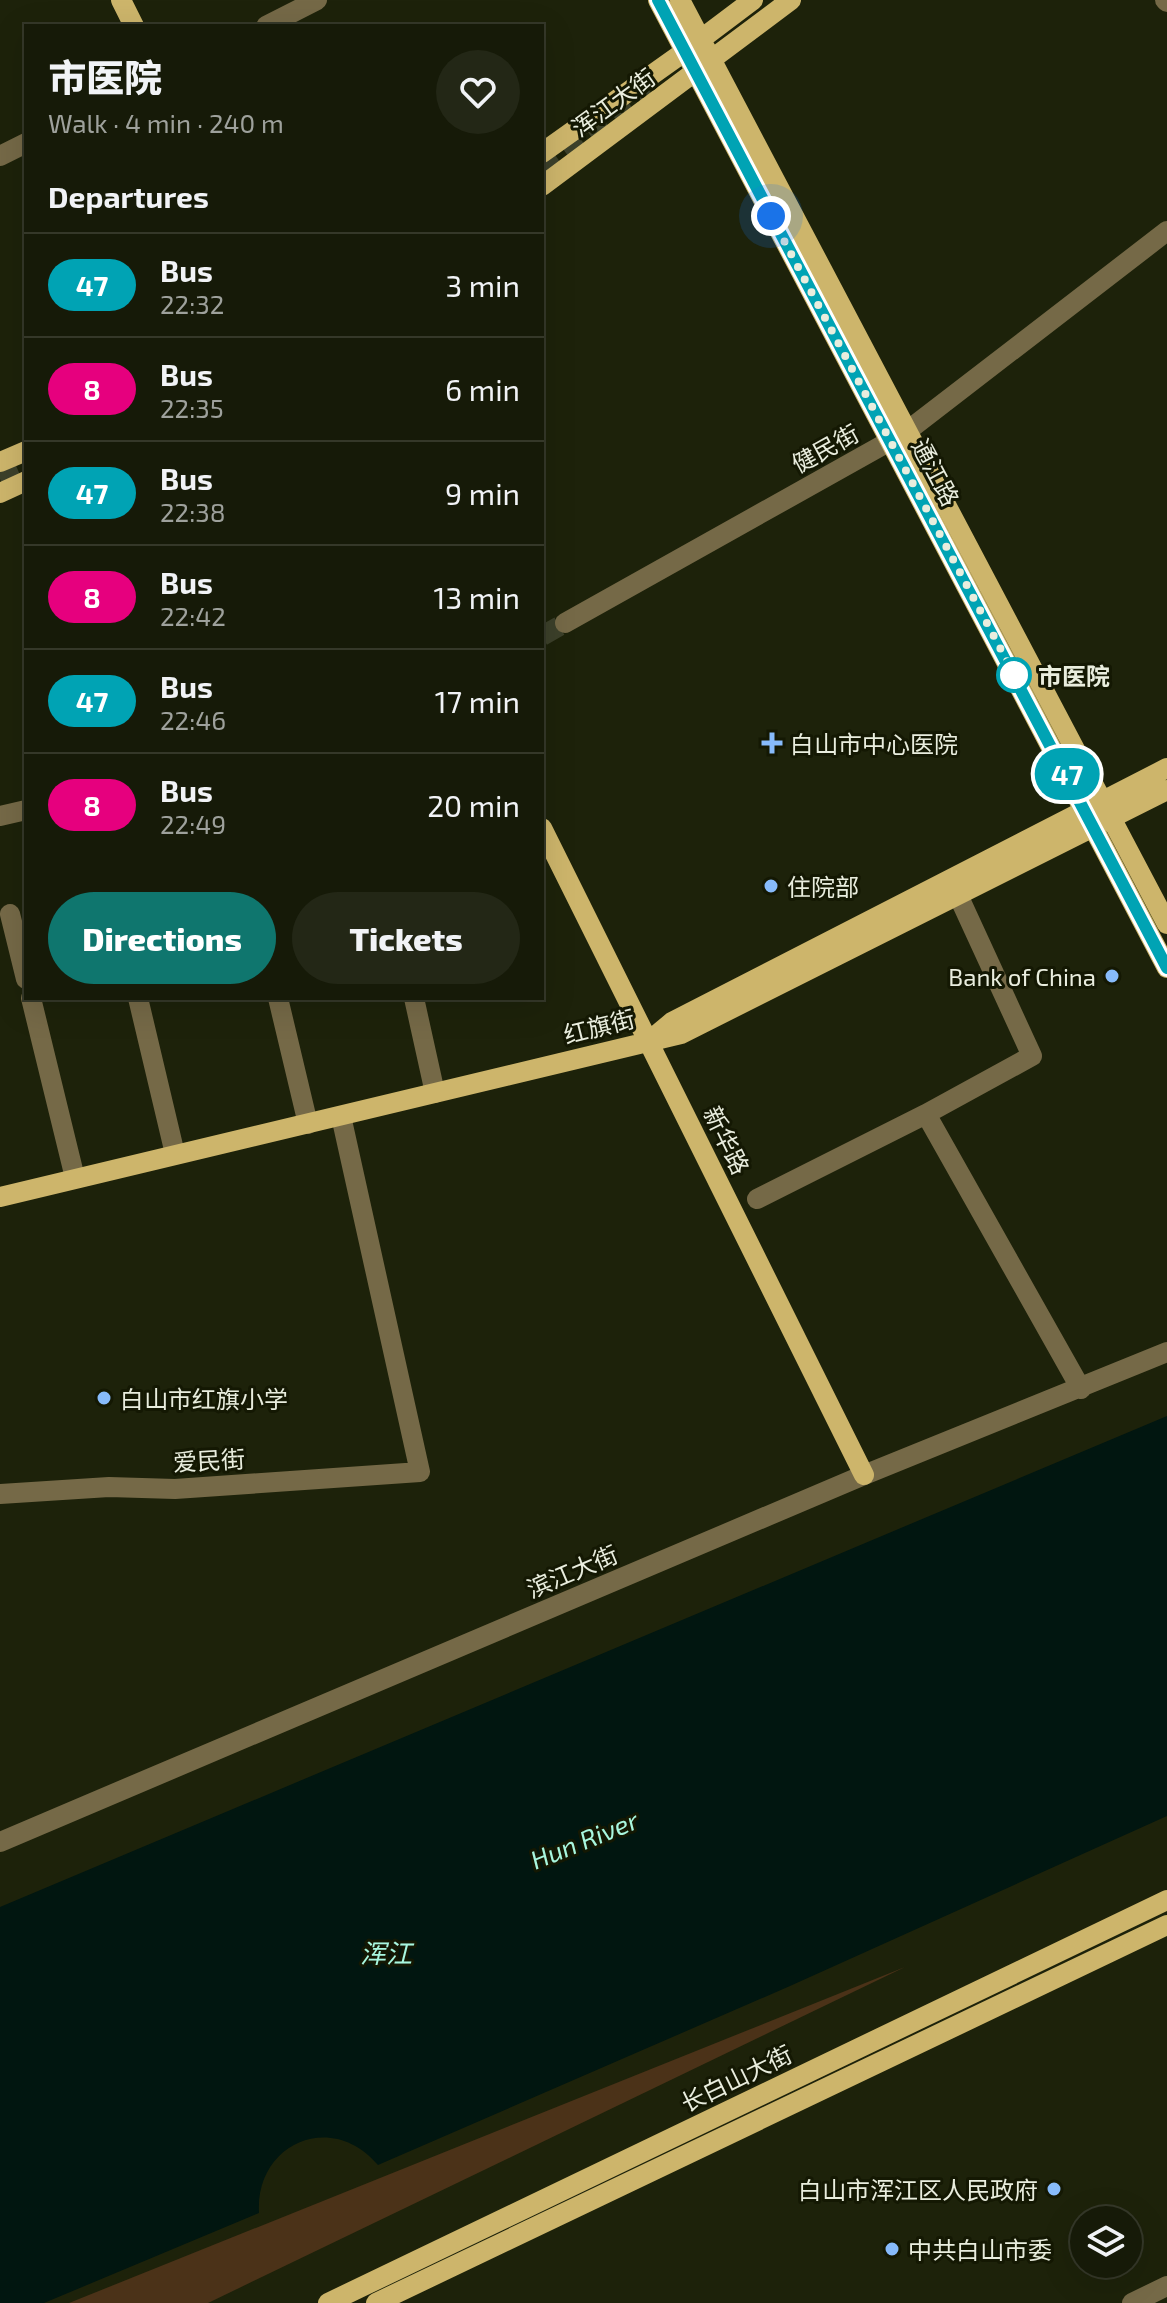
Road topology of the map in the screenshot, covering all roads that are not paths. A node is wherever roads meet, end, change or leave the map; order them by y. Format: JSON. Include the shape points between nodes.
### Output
{"nodes":[{"id":1,"x":121,"y":0,"type":"edge"},
{"id":2,"x":317,"y":0,"type":"edge"},
{"id":3,"x":658,"y":0,"type":"edge"},
{"id":4,"x":680,"y":0,"type":"edge"},
{"id":5,"x":753,"y":0,"type":"edge"},
{"id":6,"x":791,"y":0,"type":"edge"},
{"id":7,"x":133,"y":24,"type":"edge"},
{"id":8,"x":270,"y":24,"type":"edge"},
{"id":9,"x":692,"y":46,"type":"junction"},
{"id":10,"x":703,"y":67,"type":"junction"},
{"id":11,"x":24,"y":144,"type":"edge"},
{"id":12,"x":544,"y":152,"type":"edge"},
{"id":13,"x":0,"y":156,"type":"edge"},
{"id":14,"x":544,"y":185,"type":"edge"},
{"id":15,"x":1167,"y":231,"type":"edge"},
{"id":16,"x":898,"y":436,"type":"junction"},
{"id":17,"x":24,"y":452,"type":"edge"},
{"id":18,"x":0,"y":462,"type":"edge"},
{"id":19,"x":24,"y":482,"type":"edge"},
{"id":20,"x":0,"y":493,"type":"edge"},
{"id":21,"x":565,"y":623,"type":"tunnel mouth"},
{"id":22,"x":1167,"y":768,"type":"edge"},
{"id":23,"x":1167,"y":790,"type":"edge"},
{"id":24,"x":24,"y":810,"type":"edge"},
{"id":25,"x":1099,"y":814,"type":"junction"},
{"id":26,"x":0,"y":816,"type":"edge"},
{"id":27,"x":544,"y":832,"type":"edge"},
{"id":28,"x":958,"y":895,"type":"junction"},
{"id":29,"x":10,"y":914,"type":"dead end"},
{"id":30,"x":1167,"y":924,"type":"edge"},
{"id":31,"x":1167,"y":968,"type":"edge"},
{"id":32,"x":24,"y":971,"type":"edge"},
{"id":33,"x":31,"y":1000,"type":"edge"},
{"id":34,"x":138,"y":1000,"type":"edge"},
{"id":35,"x":278,"y":1000,"type":"edge"},
{"id":36,"x":414,"y":1000,"type":"edge"},
{"id":37,"x":649,"y":1041,"type":"junction"},
{"id":38,"x":435,"y":1093,"type":"junction"},
{"id":39,"x":926,"y":1114,"type":"junction"},
{"id":40,"x":341,"y":1116,"type":"junction"},
{"id":41,"x":308,"y":1124,"type":"junction"},
{"id":42,"x":175,"y":1154,"type":"junction"},
{"id":43,"x":75,"y":1178,"type":"junction"},
{"id":44,"x":0,"y":1197,"type":"edge"},
{"id":45,"x":757,"y":1199,"type":"dead end"},
{"id":46,"x":1167,"y":1352,"type":"edge"},
{"id":47,"x":1081,"y":1389,"type":"junction"},
{"id":48,"x":864,"y":1475,"type":"junction"},
{"id":49,"x":0,"y":1494,"type":"edge"},
{"id":50,"x":0,"y":1842,"type":"edge"},
{"id":51,"x":1167,"y":1900,"type":"edge"},
{"id":52,"x":1167,"y":1925,"type":"edge"},
{"id":53,"x":1167,"y":2286,"type":"edge"},
{"id":54,"x":406,"y":2288,"type":"edge"},
{"id":55,"x":330,"y":2303,"type":"edge"},
{"id":56,"x":376,"y":2303,"type":"edge"},
{"id":57,"x":1132,"y":2303,"type":"edge"}],
"edges":[{"from":1,"to":7,"type":"main road"},
{"from":2,"to":8,"type":"street"},
{"from":3,"to":9,"type":"main road","name":"通江路"},
{"from":4,"to":9,"type":"main road","name":"通江路"},
{"from":5,"to":9,"type":"main road","name":"浑江大街"},
{"from":6,"to":10,"type":"main road","name":"浑江大街"},
{"from":9,"to":10,"type":"main road","name":"通江路"},
{"from":9,"to":12,"type":"main road","name":"浑江大街"},
{"from":10,"to":14,"type":"main road","name":"浑江大街"},
{"from":10,"to":16,"type":"main road","name":"通江路"},
{"from":11,"to":13,"type":"street"},
{"from":15,"to":16,"type":"street","name":"健民街"},
{"from":16,"to":21,"type":"street","name":"健民街"},
{"from":16,"to":25,"type":"main road","name":"通江路"},
{"from":17,"to":18,"type":"main road"},
{"from":19,"to":20,"type":"main road"},
{"from":22,"to":25,"type":"main road"},
{"from":23,"to":25,"type":"main road","name":"红旗街"},
{"from":24,"to":26,"type":"street"},
{"from":25,"to":28,"type":"main road","name":"红旗街"},
{"from":25,"to":30,"type":"main road","name":"通江路"},
{"from":25,"to":31,"type":"main road","name":"通江路"},
{"from":25,"to":37,"type":"main road","via":[[672,1022]]},
{"from":27,"to":37,"type":"main road","name":"新华路"},
{"from":28,"to":37,"type":"main road","name":"红旗街","via":[[681,1034]]},
{"from":28,"to":39,"type":"street","via":[[1032,1056]]},
{"from":29,"to":32,"type":"street"},
{"from":33,"to":43,"type":"street"},
{"from":34,"to":42,"type":"street"},
{"from":35,"to":41,"type":"street"},
{"from":36,"to":38,"type":"street"},
{"from":37,"to":38,"type":"main road","name":"红旗街"},
{"from":37,"to":48,"type":"main road","name":"新华路"},
{"from":38,"to":40,"type":"main road","name":"红旗街"},
{"from":39,"to":45,"type":"street"},
{"from":39,"to":47,"type":"street"},
{"from":40,"to":41,"type":"main road","name":"红旗街"},
{"from":40,"to":49,"type":"street","name":"爱民街","via":[[420,1472],[175,1489]]},
{"from":41,"to":42,"type":"main road","name":"红旗街"},
{"from":42,"to":43,"type":"main road","name":"红旗街"},
{"from":43,"to":44,"type":"main road","name":"红旗街"},
{"from":46,"to":47,"type":"street","name":"滨江大街"},
{"from":47,"to":48,"type":"street","name":"滨江大街"},
{"from":48,"to":50,"type":"street","name":"滨江大街"},
{"from":51,"to":54,"type":"main road","name":"长白山大街"},
{"from":52,"to":54,"type":"main road","name":"长白山大街"},
{"from":53,"to":57,"type":"street"},
{"from":54,"to":55,"type":"main road","name":"长白山大街"},
{"from":54,"to":56,"type":"main road","name":"长白山大街"}]}
